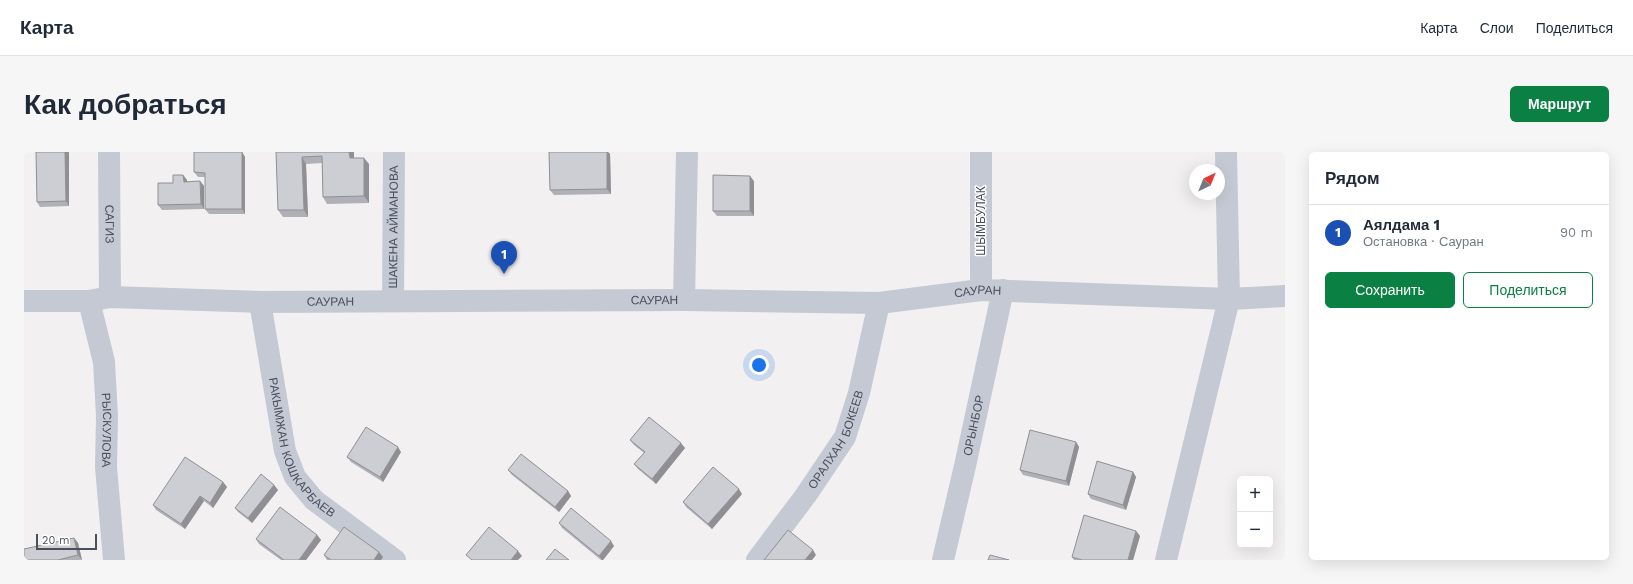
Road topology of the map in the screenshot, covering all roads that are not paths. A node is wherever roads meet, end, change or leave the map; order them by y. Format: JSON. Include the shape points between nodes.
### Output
{"nodes":[{"id":1,"x":109,"y":152,"type":"edge"},
{"id":2,"x":394,"y":152,"type":"edge"},
{"id":3,"x":687,"y":152,"type":"edge"},
{"id":4,"x":981,"y":152,"type":"edge"},
{"id":5,"x":1226,"y":152,"type":"edge"},
{"id":6,"x":981,"y":290,"type":"junction"},
{"id":7,"x":1003,"y":290,"type":"junction"},
{"id":8,"x":1285,"y":296,"type":"edge"},
{"id":9,"x":110,"y":297,"type":"junction"},
{"id":10,"x":1229,"y":299,"type":"junction"},
{"id":11,"x":684,"y":300,"type":"junction"},
{"id":12,"x":24,"y":301,"type":"edge"},
{"id":13,"x":394,"y":301,"type":"junction"},
{"id":14,"x":89,"y":302,"type":"junction"},
{"id":15,"x":260,"y":302,"type":"junction"},
{"id":16,"x":879,"y":303,"type":"junction"},
{"id":17,"x":114,"y":560,"type":"edge"},
{"id":18,"x":395,"y":560,"type":"edge"},
{"id":19,"x":757,"y":560,"type":"edge"},
{"id":20,"x":943,"y":560,"type":"edge"},
{"id":21,"x":1166,"y":560,"type":"edge"}],
"edges":[{"from":1,"to":9,"type":"street","name":"САГИЗ"},
{"from":2,"to":13,"type":"street","name":"ШАКЕНА АЙМАНОВА"},
{"from":3,"to":11,"type":"street"},
{"from":4,"to":6,"type":"street","name":"ШЫМБУЛАК"},
{"from":5,"to":10,"type":"street"},
{"from":6,"to":7,"type":"street","name":"САУРАН"},
{"from":6,"to":16,"type":"street","name":"САУРАН"},
{"from":7,"to":10,"type":"street","name":"САУРАН"},
{"from":7,"to":20,"type":"street","name":"ОРЫНБОР"},
{"from":8,"to":10,"type":"street","name":"САУРАН"},
{"from":9,"to":14,"type":"street","name":"САУРАН"},
{"from":9,"to":15,"type":"street","name":"САУРАН"},
{"from":10,"to":21,"type":"street"},
{"from":11,"to":13,"type":"street","name":"САУРАН"},
{"from":11,"to":16,"type":"street","name":"САУРАН"},
{"from":12,"to":14,"type":"street","name":"САУРАН"},
{"from":13,"to":15,"type":"street","name":"САУРАН"},
{"from":14,"to":17,"type":"street","name":"РЫСКУЛОВА","via":[[104,362],[106,467]]},
{"from":15,"to":18,"type":"street","name":"РАКЫМЖАН КОШКАРБАЕВ","via":[[286,451],[295,477],[314,500]]},
{"from":16,"to":19,"type":"street","name":"ОРАЛХАН БОКЕЕВ","via":[[859,393],[845,437],[806,495]]}]}
